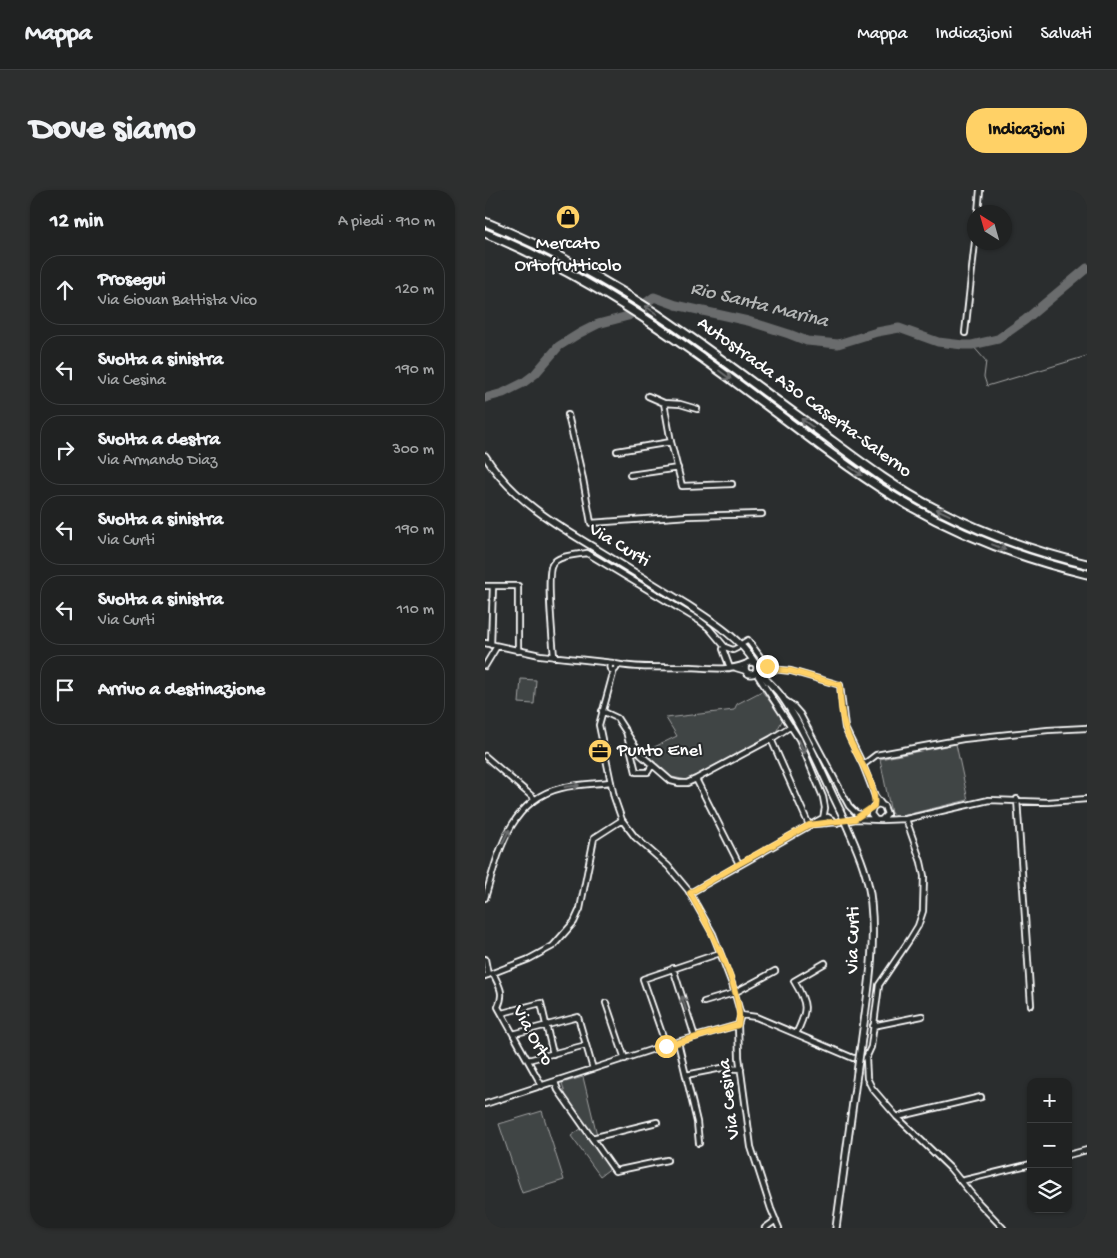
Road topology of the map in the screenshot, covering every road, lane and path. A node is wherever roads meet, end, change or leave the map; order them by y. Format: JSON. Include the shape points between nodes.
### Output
{"nodes":[{"id":1,"x":980,"y":190,"type":"edge"},
{"id":2,"x":979,"y":205,"type":"edge"},
{"id":3,"x":485,"y":222,"type":"edge"},
{"id":4,"x":485,"y":233,"type":"edge"},
{"id":5,"x":974,"y":250,"type":"edge"},
{"id":6,"x":965,"y":333,"type":"dead end"},
{"id":7,"x":648,"y":396,"type":"dead end"},
{"id":8,"x":664,"y":403,"type":"junction"},
{"id":9,"x":697,"y":408,"type":"dead end"},
{"id":10,"x":568,"y":415,"type":"dead end"},
{"id":11,"x":671,"y":442,"type":"junction"},
{"id":12,"x":617,"y":451,"type":"dead end"},
{"id":13,"x":485,"y":456,"type":"edge"},
{"id":14,"x":677,"y":468,"type":"junction"},
{"id":15,"x":630,"y":475,"type":"dead end"},
{"id":16,"x":732,"y":484,"type":"dead end"},
{"id":17,"x":762,"y":514,"type":"dead end"},
{"id":18,"x":1087,"y":564,"type":"edge"},
{"id":19,"x":1087,"y":574,"type":"edge"},
{"id":20,"x":485,"y":586,"type":"edge"},
{"id":21,"x":493,"y":586,"type":"junction"},
{"id":22,"x":485,"y":643,"type":"edge"},
{"id":23,"x":743,"y":643,"type":"dead end"},
{"id":24,"x":494,"y":645,"type":"junction"},
{"id":25,"x":725,"y":647,"type":"junction"},
{"id":26,"x":737,"y":648,"type":"dead end"},
{"id":27,"x":518,"y":651,"type":"junction"},
{"id":28,"x":746,"y":652,"type":"junction"},
{"id":29,"x":554,"y":658,"type":"junction"},
{"id":30,"x":746,"y":664,"type":"junction"},
{"id":31,"x":756,"y":665,"type":"junction"},
{"id":32,"x":485,"y":666,"type":"edge"},
{"id":33,"x":613,"y":667,"type":"junction"},
{"id":34,"x":732,"y":668,"type":"junction"},
{"id":35,"x":748,"y":672,"type":"junction"},
{"id":36,"x":761,"y":677,"type":"junction"},
{"id":37,"x":785,"y":700,"type":"junction"},
{"id":38,"x":602,"y":711,"type":"junction"},
{"id":39,"x":791,"y":726,"type":"junction"},
{"id":40,"x":625,"y":728,"type":"junction"},
{"id":41,"x":1087,"y":728,"type":"edge"},
{"id":42,"x":771,"y":738,"type":"junction"},
{"id":43,"x":486,"y":759,"type":"edge"},
{"id":44,"x":652,"y":765,"type":"junction"},
{"id":45,"x":863,"y":765,"type":"junction"},
{"id":46,"x":696,"y":779,"type":"junction"},
{"id":47,"x":611,"y":782,"type":"junction"},
{"id":48,"x":875,"y":796,"type":"junction"},
{"id":49,"x":535,"y":799,"type":"junction"},
{"id":50,"x":1017,"y":799,"type":"junction"},
{"id":51,"x":1087,"y":799,"type":"edge"},
{"id":52,"x":882,"y":805,"type":"junction"},
{"id":53,"x":873,"y":807,"type":"junction"},
{"id":54,"x":887,"y":812,"type":"junction"},
{"id":55,"x":863,"y":815,"type":"junction"},
{"id":56,"x":823,"y":818,"type":"junction"},
{"id":57,"x":855,"y":819,"type":"junction"},
{"id":58,"x":875,"y":819,"type":"junction"},
{"id":59,"x":905,"y":819,"type":"junction"},
{"id":60,"x":622,"y":820,"type":"junction"},
{"id":61,"x":881,"y":820,"type":"junction"},
{"id":62,"x":894,"y":820,"type":"junction"},
{"id":63,"x":837,"y":822,"type":"junction"},
{"id":64,"x":827,"y":823,"type":"junction"},
{"id":65,"x":811,"y":825,"type":"junction"},
{"id":66,"x":739,"y":864,"type":"junction"},
{"id":67,"x":690,"y":893,"type":"junction"},
{"id":68,"x":485,"y":898,"type":"edge"},
{"id":69,"x":721,"y":953,"type":"junction"},
{"id":70,"x":485,"y":959,"type":"edge"},
{"id":71,"x":825,"y":963,"type":"dead end"},
{"id":72,"x":673,"y":968,"type":"junction"},
{"id":73,"x":775,"y":971,"type":"dead end"},
{"id":74,"x":489,"y":975,"type":"edge"},
{"id":75,"x":735,"y":993,"type":"junction"},
{"id":76,"x":704,"y":1002,"type":"dead end"},
{"id":77,"x":606,"y":1003,"type":"dead end"},
{"id":78,"x":1031,"y":1005,"type":"dead end"},
{"id":79,"x":502,"y":1013,"type":"junction"},
{"id":80,"x":741,"y":1015,"type":"junction"},
{"id":81,"x":922,"y":1016,"type":"dead end"},
{"id":82,"x":546,"y":1025,"type":"junction"},
{"id":83,"x":738,"y":1025,"type":"junction"},
{"id":84,"x":873,"y":1026,"type":"junction"},
{"id":85,"x":513,"y":1034,"type":"junction"},
{"id":86,"x":796,"y":1034,"type":"junction"},
{"id":87,"x":695,"y":1037,"type":"junction"},
{"id":88,"x":678,"y":1042,"type":"junction"},
{"id":89,"x":586,"y":1045,"type":"junction"},
{"id":90,"x":666,"y":1046,"type":"junction"},
{"id":91,"x":553,"y":1054,"type":"junction"},
{"id":92,"x":866,"y":1058,"type":"junction"},
{"id":93,"x":625,"y":1059,"type":"junction"},
{"id":94,"x":528,"y":1060,"type":"junction"},
{"id":95,"x":593,"y":1069,"type":"junction"},
{"id":96,"x":741,"y":1069,"type":"junction"},
{"id":97,"x":687,"y":1075,"type":"junction"},
{"id":98,"x":555,"y":1082,"type":"junction"},
{"id":99,"x":542,"y":1086,"type":"junction"},
{"id":100,"x":981,"y":1096,"type":"dead end"},
{"id":101,"x":485,"y":1104,"type":"edge"},
{"id":102,"x":897,"y":1117,"type":"junction"},
{"id":103,"x":657,"y":1122,"type":"dead end"},
{"id":104,"x":592,"y":1138,"type":"junction"},
{"id":105,"x":699,"y":1143,"type":"dead end"},
{"id":106,"x":1087,"y":1150,"type":"edge"},
{"id":107,"x":1072,"y":1154,"type":"edge"},
{"id":108,"x":667,"y":1160,"type":"dead end"},
{"id":109,"x":1027,"y":1165,"type":"edge"},
{"id":110,"x":961,"y":1181,"type":"junction"},
{"id":111,"x":775,"y":1220,"type":"junction"},
{"id":112,"x":765,"y":1228,"type":"edge"},
{"id":113,"x":779,"y":1228,"type":"edge"},
{"id":114,"x":836,"y":1228,"type":"edge"},
{"id":115,"x":1003,"y":1228,"type":"edge"}],
"edges":[{"from":1,"to":2,"type":"street"},
{"from":18,"to":3,"type":"highway","name":"Autostrada A30 Caserta-Salerno","one_way":true,"via":[[1002,539],[912,496],[635,300],[574,264]]},
{"from":4,"to":19,"type":"highway","name":"Autostrada A30 Caserta-Salerno","one_way":true,"via":[[599,289],[686,346],[906,504],[1000,548]]},
{"from":5,"to":6,"type":"street"},
{"from":7,"to":8,"type":"street"},
{"from":8,"to":9,"type":"street"},
{"from":8,"to":11,"type":"street"},
{"from":10,"to":17,"type":"street","via":[[591,522]]},
{"from":11,"to":12,"type":"street"},
{"from":11,"to":14,"type":"street"},
{"from":13,"to":28,"type":"main road","name":"Via Curti","via":[[518,496],[549,520],[716,624]]},
{"from":14,"to":15,"type":"street"},
{"from":14,"to":16,"type":"street","via":[[682,486]]},
{"from":20,"to":21,"type":"street"},
{"from":21,"to":24,"type":"street"},
{"from":21,"to":27,"type":"street","via":[[518,586]]},
{"from":22,"to":24,"type":"street"},
{"from":23,"to":45,"type":"street","via":[[747,640],[772,669],[840,685],[845,728]]},
{"from":24,"to":27,"type":"street"},
{"from":24,"to":32,"type":"street"},
{"from":25,"to":26,"type":"street"},
{"from":25,"to":29,"type":"street","via":[[699,621],[587,553],[561,559],[551,565]]},
{"from":25,"to":34,"type":"street","via":[[723,653]]},
{"from":27,"to":29,"type":"street"},
{"from":28,"to":30,"type":"main road"},
{"from":28,"to":31,"type":"main road","name":"Via Curti"},
{"from":29,"to":33,"type":"street","via":[[602,662]]},
{"from":30,"to":31,"type":"main road","via":[[752,662]]},
{"from":30,"to":34,"type":"street"},
{"from":30,"to":35,"type":"main road"},
{"from":31,"to":35,"type":"main road","via":[[755,671]]},
{"from":31,"to":36,"type":"main road","name":"Via Curti"},
{"from":33,"to":34,"type":"street"},
{"from":33,"to":38,"type":"street"},
{"from":34,"to":35,"type":"street"},
{"from":35,"to":36,"type":"main road","name":"Via Curti"},
{"from":36,"to":37,"type":"main road","name":"Via Curti"},
{"from":36,"to":39,"type":"street","name":"Via Curti"},
{"from":37,"to":55,"type":"street","via":[[800,714],[849,806]]},
{"from":37,"to":114,"type":"main road","name":"Via Curti","bridge":true,"via":[[851,833],[864,868],[871,902],[873,934]]},
{"from":38,"to":40,"type":"street","via":[[617,718]]},
{"from":38,"to":47,"type":"street","via":[[599,733]]},
{"from":39,"to":42,"type":"street"},
{"from":39,"to":56,"type":"street","name":"Via Curti","one_way":true,"via":[[820,789],[825,808]]},
{"from":40,"to":44,"type":"street","via":[[641,755]]},
{"from":40,"to":44,"type":"street","via":[[636,772],[648,772]]},
{"from":41,"to":45,"type":"street","via":[[963,739],[876,756]]},
{"from":42,"to":46,"type":"street"},
{"from":42,"to":65,"type":"street"},
{"from":43,"to":49,"type":"street"},
{"from":44,"to":46,"type":"street","via":[[671,781],[687,783]]},
{"from":45,"to":48,"type":"street"},
{"from":46,"to":66,"type":"street"},
{"from":49,"to":47,"type":"street","one_way":true,"via":[[561,788]]},
{"from":47,"to":60,"type":"street"},
{"from":48,"to":52,"type":"street"},
{"from":48,"to":53,"type":"street"},
{"from":68,"to":49,"type":"street","one_way":true,"via":[[497,854],[508,831]]},
{"from":50,"to":51,"type":"street","via":[[1048,802]]},
{"from":50,"to":59,"type":"street","via":[[989,800]]},
{"from":50,"to":78,"type":"street"},
{"from":52,"to":53,"type":"street"},
{"from":52,"to":54,"type":"street"},
{"from":53,"to":55,"type":"street"},
{"from":53,"to":58,"type":"street"},
{"from":54,"to":61,"type":"street"},
{"from":54,"to":62,"type":"street"},
{"from":55,"to":57,"type":"street"},
{"from":56,"to":63,"type":"street"},
{"from":56,"to":64,"type":"street"},
{"from":56,"to":65,"type":"street"},
{"from":57,"to":58,"type":"street"},
{"from":57,"to":63,"type":"street"},
{"from":58,"to":61,"type":"street"},
{"from":59,"to":62,"type":"street"},
{"from":59,"to":84,"type":"street","via":[[924,876],[923,911],[918,926],[879,985]]},
{"from":60,"to":67,"type":"street"},
{"from":60,"to":74,"type":"street","via":[[594,838],[581,909],[574,922],[553,946]]},
{"from":61,"to":62,"type":"street"},
{"from":63,"to":64,"type":"street"},
{"from":64,"to":65,"type":"street"},
{"from":65,"to":66,"type":"street"},
{"from":66,"to":67,"type":"street"},
{"from":67,"to":69,"type":"street"},
{"from":69,"to":72,"type":"street"},
{"from":69,"to":75,"type":"street"},
{"from":70,"to":74,"type":"street"},
{"from":71,"to":86,"type":"street","via":[[794,980],[805,1001],[804,1018]]},
{"from":87,"to":72,"type":"street","one_way":true},
{"from":72,"to":90,"type":"street","via":[[643,979]]},
{"from":73,"to":75,"type":"street"},
{"from":74,"to":79,"type":"street","name":"Via Orto","via":[[502,994],[498,1007]]},
{"from":75,"to":76,"type":"street"},
{"from":75,"to":80,"type":"street"},
{"from":77,"to":93,"type":"street"},
{"from":79,"to":82,"type":"street","via":[[541,1003]]},
{"from":79,"to":85,"type":"street","name":"Via Orto"},
{"from":80,"to":83,"type":"street","name":"Via Cesina"},
{"from":80,"to":86,"type":"street","via":[[756,1017]]},
{"from":81,"to":84,"type":"street"},
{"from":82,"to":85,"type":"street"},
{"from":82,"to":89,"type":"street","via":[[578,1017]]},
{"from":82,"to":91,"type":"street"},
{"from":83,"to":87,"type":"street"},
{"from":83,"to":96,"type":"street","name":"Via Cesina"},
{"from":84,"to":92,"type":"street","via":[[871,1047]]},
{"from":85,"to":94,"type":"street","name":"Via Orto"},
{"from":86,"to":92,"type":"street","via":[[853,1058]]},
{"from":87,"to":88,"type":"street"},
{"from":88,"to":90,"type":"street"},
{"from":88,"to":97,"type":"street"},
{"from":89,"to":91,"type":"street"},
{"from":89,"to":95,"type":"street"},
{"from":90,"to":93,"type":"street"},
{"from":91,"to":94,"type":"street"},
{"from":92,"to":102,"type":"street","via":[[867,1078],[872,1088]]},
{"from":93,"to":95,"type":"street"},
{"from":94,"to":99,"type":"street","name":"Via Orto"},
{"from":95,"to":98,"type":"street"},
{"from":96,"to":97,"type":"street","via":[[722,1068]]},
{"from":96,"to":111,"type":"street","name":"Via Cesina","via":[[751,1147]]},
{"from":97,"to":105,"type":"street"},
{"from":98,"to":99,"type":"street"},
{"from":98,"to":104,"type":"street"},
{"from":99,"to":101,"type":"street"},
{"from":100,"to":102,"type":"street"},
{"from":102,"to":110,"type":"street"},
{"from":103,"to":104,"type":"street"},
{"from":104,"to":108,"type":"street","via":[[615,1171]]},
{"from":106,"to":107,"type":"street"},
{"from":109,"to":110,"type":"street"},
{"from":110,"to":115,"type":"street"},
{"from":111,"to":112,"type":"street"},
{"from":111,"to":113,"type":"street","name":"Via Cesina"}]}
